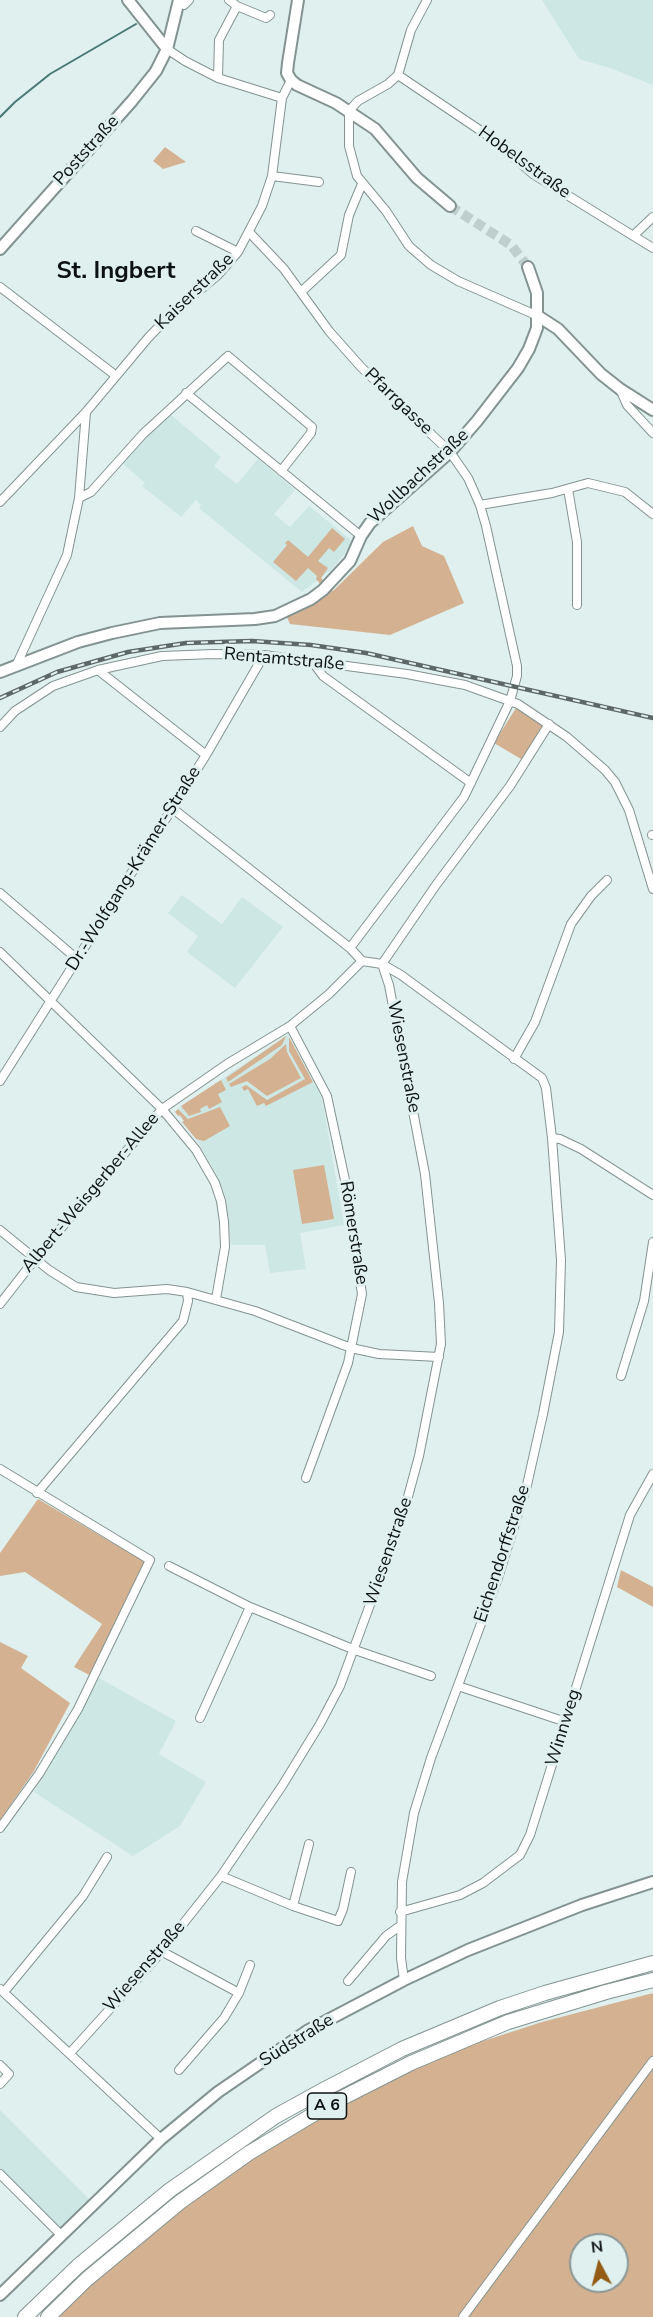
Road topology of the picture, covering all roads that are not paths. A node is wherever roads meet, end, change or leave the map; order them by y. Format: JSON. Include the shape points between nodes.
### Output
{"nodes":[{"id":1,"x":128,"y":0,"type":"edge"},
{"id":2,"x":230,"y":0,"type":"edge"},
{"id":3,"x":289,"y":0,"type":"edge"},
{"id":4,"x":427,"y":0,"type":"edge"},
{"id":5,"x":182,"y":1,"type":"edge"},
{"id":6,"x":297,"y":5,"type":"edge"},
{"id":7,"x":237,"y":6,"type":"junction"},
{"id":8,"x":270,"y":15,"type":"dead end"},
{"id":9,"x":167,"y":49,"type":"junction"},
{"id":10,"x":398,"y":75,"type":"junction"},
{"id":11,"x":218,"y":78,"type":"junction"},
{"id":12,"x":291,"y":80,"type":"junction"},
{"id":13,"x":282,"y":98,"type":"junction"},
{"id":14,"x":349,"y":111,"type":"junction"},
{"id":15,"x":272,"y":176,"type":"junction"},
{"id":16,"x":319,"y":182,"type":"dead end"},
{"id":17,"x":362,"y":184,"type":"junction"},
{"id":18,"x":450,"y":206,"type":"tunnel mouth"},
{"id":19,"x":653,"y":217,"type":"edge"},
{"id":20,"x":195,"y":231,"type":"dead end"},
{"id":21,"x":249,"y":232,"type":"junction"},
{"id":22,"x":634,"y":235,"type":"junction"},
{"id":23,"x":653,"y":248,"type":"edge"},
{"id":24,"x":0,"y":249,"type":"edge"},
{"id":25,"x":238,"y":252,"type":"junction"},
{"id":26,"x":528,"y":267,"type":"tunnel mouth"},
{"id":27,"x":0,"y":287,"type":"edge"},
{"id":28,"x":301,"y":292,"type":"junction"},
{"id":29,"x":538,"y":316,"type":"junction"},
{"id":30,"x":115,"y":375,"type":"junction"},
{"id":31,"x":620,"y":389,"type":"junction"},
{"id":32,"x":186,"y":393,"type":"junction"},
{"id":33,"x":653,"y":410,"type":"edge"},
{"id":34,"x":86,"y":412,"type":"junction"},
{"id":35,"x":653,"y":434,"type":"edge"},
{"id":36,"x":450,"y":452,"type":"junction"},
{"id":37,"x":281,"y":471,"type":"junction"},
{"id":38,"x":568,"y":489,"type":"junction"},
{"id":39,"x":79,"y":498,"type":"junction"},
{"id":40,"x":0,"y":502,"type":"edge"},
{"id":41,"x":480,"y":505,"type":"junction"},
{"id":42,"x":653,"y":514,"type":"edge"},
{"id":43,"x":361,"y":536,"type":"junction"},
{"id":44,"x":577,"y":605,"type":"dead end"},
{"id":45,"x":264,"y":655,"type":"junction"},
{"id":46,"x":312,"y":661,"type":"junction"},
{"id":47,"x":16,"y":666,"type":"junction"},
{"id":48,"x":98,"y":670,"type":"junction"},
{"id":49,"x":0,"y":672,"type":"edge"},
{"id":50,"x":510,"y":701,"type":"junction"},
{"id":51,"x":549,"y":724,"type":"junction"},
{"id":52,"x":0,"y":727,"type":"edge"},
{"id":53,"x":206,"y":755,"type":"junction"},
{"id":54,"x":471,"y":783,"type":"junction"},
{"id":55,"x":172,"y":808,"type":"junction"},
{"id":56,"x":607,"y":880,"type":"dead end"},
{"id":57,"x":653,"y":889,"type":"edge"},
{"id":58,"x":0,"y":893,"type":"edge"},
{"id":59,"x":350,"y":948,"type":"junction"},
{"id":60,"x":0,"y":952,"type":"edge"},
{"id":61,"x":76,"y":959,"type":"junction"},
{"id":62,"x":362,"y":961,"type":"junction"},
{"id":63,"x":382,"y":964,"type":"junction"},
{"id":64,"x":51,"y":1000,"type":"junction"},
{"id":65,"x":290,"y":1026,"type":"junction"},
{"id":66,"x":514,"y":1059,"type":"junction"},
{"id":67,"x":0,"y":1081,"type":"edge"},
{"id":68,"x":162,"y":1109,"type":"junction"},
{"id":69,"x":552,"y":1138,"type":"junction"},
{"id":70,"x":653,"y":1195,"type":"edge"},
{"id":71,"x":0,"y":1230,"type":"edge"},
{"id":72,"x":653,"y":1242,"type":"edge"},
{"id":73,"x":35,"y":1259,"type":"junction"},
{"id":74,"x":188,"y":1292,"type":"junction"},
{"id":75,"x":216,"y":1299,"type":"junction"},
{"id":76,"x":0,"y":1304,"type":"edge"},
{"id":77,"x":351,"y":1348,"type":"junction"},
{"id":78,"x":439,"y":1358,"type":"junction"},
{"id":79,"x":621,"y":1376,"type":"dead end"},
{"id":80,"x":0,"y":1469,"type":"edge"},
{"id":81,"x":653,"y":1474,"type":"edge"},
{"id":82,"x":306,"y":1478,"type":"dead end"},
{"id":83,"x":37,"y":1493,"type":"junction"},
{"id":84,"x":169,"y":1566,"type":"dead end"},
{"id":85,"x":250,"y":1606,"type":"junction"},
{"id":86,"x":355,"y":1650,"type":"junction"},
{"id":87,"x":431,"y":1676,"type":"dead end"},
{"id":88,"x":458,"y":1686,"type":"junction"},
{"id":89,"x":200,"y":1718,"type":"dead end"},
{"id":90,"x":566,"y":1722,"type":"junction"},
{"id":91,"x":0,"y":1828,"type":"edge"},
{"id":92,"x":309,"y":1844,"type":"dead end"},
{"id":93,"x":107,"y":1857,"type":"dead end"},
{"id":94,"x":351,"y":1872,"type":"dead end"},
{"id":95,"x":221,"y":1876,"type":"junction"},
{"id":96,"x":653,"y":1882,"type":"edge"},
{"id":97,"x":293,"y":1906,"type":"junction"},
{"id":98,"x":400,"y":1912,"type":"junction"},
{"id":99,"x":400,"y":1926,"type":"junction"},
{"id":100,"x":161,"y":1951,"type":"junction"},
{"id":101,"x":653,"y":1963,"type":"edge"},
{"id":102,"x":250,"y":1965,"type":"dead end"},
{"id":103,"x":404,"y":1980,"type":"junction"},
{"id":104,"x":653,"y":1980,"type":"edge"},
{"id":105,"x":348,"y":1981,"type":"dead end"},
{"id":106,"x":2,"y":1991,"type":"edge"},
{"id":107,"x":239,"y":1993,"type":"junction"},
{"id":108,"x":70,"y":2053,"type":"junction"},
{"id":109,"x":653,"y":2061,"type":"edge"},
{"id":110,"x":0,"y":2065,"type":"edge"},
{"id":111,"x":179,"y":2070,"type":"dead end"},
{"id":112,"x":0,"y":2084,"type":"edge"},
{"id":113,"x":161,"y":2139,"type":"junction"},
{"id":114,"x":0,"y":2174,"type":"edge"},
{"id":115,"x":61,"y":2235,"type":"junction"},
{"id":116,"x":0,"y":2295,"type":"edge"},
{"id":117,"x":25,"y":2317,"type":"edge"},
{"id":118,"x":48,"y":2317,"type":"edge"},
{"id":119,"x":463,"y":2317,"type":"edge"}],
"edges":[{"from":1,"to":9,"type":"street"},
{"from":2,"to":7,"type":"street"},
{"from":3,"to":6,"type":"street"},
{"from":4,"to":10,"type":"street","via":[[411,30]]},
{"from":5,"to":9,"type":"street","name":"Poststraße"},
{"from":6,"to":12,"type":"street","name":"Kaiserstraße","via":[[287,73]]},
{"from":7,"to":8,"type":"street","via":[[266,18]]},
{"from":7,"to":11,"type":"street","via":[[219,40]]},
{"from":9,"to":11,"type":"street"},
{"from":9,"to":24,"type":"street","name":"Poststraße","via":[[156,71],[132,101]]},
{"from":10,"to":14,"type":"street"},
{"from":10,"to":22,"type":"street","name":"Hobelsstraße","via":[[490,137],[533,174]]},
{"from":11,"to":13,"type":"street"},
{"from":12,"to":13,"type":"street","name":"Kaiserstraße"},
{"from":12,"to":14,"type":"street"},
{"from":13,"to":15,"type":"street","name":"Kaiserstraße"},
{"from":14,"to":17,"type":"street","via":[[349,146]]},
{"from":14,"to":18,"type":"street","via":[[375,129],[417,178]]},
{"from":15,"to":16,"type":"street"},
{"from":15,"to":21,"type":"street","name":"Kaiserstraße"},
{"from":17,"to":28,"type":"street","via":[[349,215],[341,255]]},
{"from":17,"to":29,"type":"street","via":[[410,246],[430,265]]},
{"from":19,"to":22,"type":"street"},
{"from":20,"to":25,"type":"street"},
{"from":21,"to":25,"type":"street","name":"Kaiserstraße"},
{"from":21,"to":28,"type":"street","name":"Pfarrgasse"},
{"from":22,"to":23,"type":"street","name":"Hobelsstraße"},
{"from":25,"to":30,"type":"street","name":"Kaiserstraße","via":[[218,275],[170,315]]},
{"from":26,"to":29,"type":"street","name":"Wollbachstraße","via":[[537,293]]},
{"from":27,"to":30,"type":"street"},
{"from":28,"to":36,"type":"street","name":"Pfarrgasse","via":[[361,366]]},
{"from":29,"to":31,"type":"street","via":[[558,329]]},
{"from":29,"to":36,"type":"street","name":"Wollbachstraße","via":[[535,337],[518,368]]},
{"from":30,"to":34,"type":"street","name":"Kaiserstraße"},
{"from":31,"to":33,"type":"street"},
{"from":31,"to":35,"type":"street","via":[[627,405]]},
{"from":32,"to":37,"type":"street"},
{"from":32,"to":37,"type":"street","via":[[223,359],[232,358],[312,427],[312,433]]},
{"from":32,"to":39,"type":"street","via":[[91,492]]},
{"from":34,"to":39,"type":"street"},
{"from":34,"to":40,"type":"street","name":"Kaiserstraße"},
{"from":36,"to":41,"type":"street","name":"Pfarrgasse"},
{"from":36,"to":43,"type":"street","name":"Wollbachstraße","via":[[370,523]]},
{"from":37,"to":43,"type":"street"},
{"from":38,"to":41,"type":"street"},
{"from":38,"to":42,"type":"street","via":[[588,483],[625,492]]},
{"from":38,"to":44,"type":"street","via":[[577,542]]},
{"from":39,"to":47,"type":"street","via":[[67,555]]},
{"from":41,"to":50,"type":"street","name":"Pfarrgasse","via":[[517,666]]},
{"from":43,"to":47,"type":"street","name":"Wollbachstraße","via":[[355,553],[340,572],[311,599],[288,611],[255,619],[188,620],[137,627],[78,642]]},
{"from":45,"to":46,"type":"street","name":"Rentamtstraße"},
{"from":45,"to":48,"type":"street","name":"Rentamtstraße","via":[[162,656]]},
{"from":45,"to":53,"type":"street","name":"Dr.-Wolfgang-Krämer-Straße"},
{"from":46,"to":50,"type":"street","name":"Rentamtstraße","via":[[433,678]]},
{"from":46,"to":54,"type":"street","via":[[323,676],[349,696]]},
{"from":47,"to":49,"type":"street","name":"Wollbachstraße"},
{"from":48,"to":52,"type":"street","name":"Rentamtstraße","via":[[33,697]]},
{"from":48,"to":53,"type":"street"},
{"from":50,"to":51,"type":"street","name":"Rentamtstraße"},
{"from":50,"to":54,"type":"street","name":"Pfarrgasse"},
{"from":51,"to":57,"type":"street","name":"Rentamtstraße","via":[[595,759],[615,782],[633,821]]},
{"from":51,"to":63,"type":"street","via":[[510,786]]},
{"from":53,"to":55,"type":"street","name":"Dr.-Wolfgang-Krämer-Straße"},
{"from":54,"to":59,"type":"street","name":"Pfarrgasse","via":[[454,814]]},
{"from":55,"to":59,"type":"street"},
{"from":55,"to":61,"type":"street","name":"Dr.-Wolfgang-Krämer-Straße"},
{"from":56,"to":66,"type":"street","via":[[571,924],[534,1022]]},
{"from":58,"to":61,"type":"street"},
{"from":59,"to":62,"type":"street"},
{"from":60,"to":64,"type":"street"},
{"from":61,"to":64,"type":"street","name":"Dr.-Wolfgang-Krämer-Straße"},
{"from":62,"to":63,"type":"street"},
{"from":62,"to":65,"type":"street","name":"Albert-Weisgerber-Allee"},
{"from":63,"to":66,"type":"street","name":"Eichendorffstraße"},
{"from":63,"to":78,"type":"street","name":"Wiesenstraße","via":[[424,1174],[440,1304]]},
{"from":64,"to":67,"type":"street","name":"Dr.-Wolfgang-Krämer-Straße"},
{"from":64,"to":68,"type":"street"},
{"from":65,"to":68,"type":"street","name":"Albert-Weisgerber-Allee"},
{"from":65,"to":77,"type":"street","name":"Römerstraße","via":[[327,1096],[337,1134],[362,1294]]},
{"from":66,"to":69,"type":"street","name":"Eichendorffstraße","via":[[542,1078]]},
{"from":68,"to":73,"type":"street","name":"Albert-Weisgerber-Allee"},
{"from":68,"to":75,"type":"street","via":[[196,1150],[221,1201],[225,1247]]},
{"from":69,"to":70,"type":"street","via":[[581,1149]]},
{"from":69,"to":88,"type":"street","name":"Eichendorffstraße","via":[[561,1260],[559,1332],[539,1435],[516,1523]]},
{"from":71,"to":73,"type":"street"},
{"from":72,"to":79,"type":"street","via":[[644,1301]]},
{"from":73,"to":74,"type":"street","via":[[76,1287],[88,1290]]},
{"from":73,"to":76,"type":"street","name":"Albert-Weisgerber-Allee"},
{"from":74,"to":75,"type":"street"},
{"from":74,"to":83,"type":"street","via":[[183,1321]]},
{"from":75,"to":77,"type":"street","via":[[289,1322]]},
{"from":77,"to":78,"type":"street"},
{"from":77,"to":82,"type":"street","name":"Römerstraße"},
{"from":78,"to":86,"type":"street","name":"Wiesenstraße","via":[[403,1515]]},
{"from":80,"to":83,"type":"street"},
{"from":81,"to":90,"type":"street","name":"Winnweg","via":[[630,1515]]},
{"from":83,"to":91,"type":"street","via":[[150,1560],[78,1708],[39,1774]]},
{"from":84,"to":85,"type":"street"},
{"from":85,"to":86,"type":"street"},
{"from":85,"to":89,"type":"street"},
{"from":86,"to":87,"type":"street"},
{"from":86,"to":95,"type":"street","name":"Wiesenstraße","via":[[320,1724]]},
{"from":88,"to":90,"type":"street"},
{"from":88,"to":98,"type":"street","name":"Eichendorffstraße","via":[[414,1813]]},
{"from":90,"to":98,"type":"street","name":"Winnweg","via":[[520,1855],[460,1895]]},
{"from":92,"to":97,"type":"street"},
{"from":93,"to":106,"type":"street","via":[[83,1896]]},
{"from":94,"to":97,"type":"street","via":[[338,1921]]},
{"from":95,"to":97,"type":"street"},
{"from":95,"to":100,"type":"street","name":"Wiesenstraße"},
{"from":96,"to":103,"type":"street","name":"Südstraße","via":[[528,1926]]},
{"from":98,"to":99,"type":"street","name":"Eichendorffstraße"},
{"from":99,"to":103,"type":"street","name":"Eichendorffstraße"},
{"from":99,"to":105,"type":"street","via":[[386,1936]]},
{"from":100,"to":107,"type":"street"},
{"from":100,"to":108,"type":"street","name":"Wiesenstraße"},
{"from":101,"to":117,"type":"highway","number":"A 6","via":[[500,2008],[402,2049],[325,2088],[276,2116],[170,2190],[78,2266]]},
{"from":102,"to":107,"type":"street"},
{"from":103,"to":113,"type":"street","name":"Südstraße","via":[[307,2031],[218,2092]]},
{"from":104,"to":118,"type":"highway","number":"A 6","via":[[508,2022],[411,2063],[334,2102],[249,2153],[180,2202],[87,2278]]},
{"from":106,"to":108,"type":"street"},
{"from":107,"to":111,"type":"street","via":[[224,2018]]},
{"from":108,"to":113,"type":"street"},
{"from":109,"to":119,"type":"street"},
{"from":110,"to":112,"type":"street","via":[[9,2074]]},
{"from":113,"to":115,"type":"street","name":"Südstraße"},
{"from":114,"to":115,"type":"street"},
{"from":115,"to":116,"type":"street","name":"Südstraße"}]}
